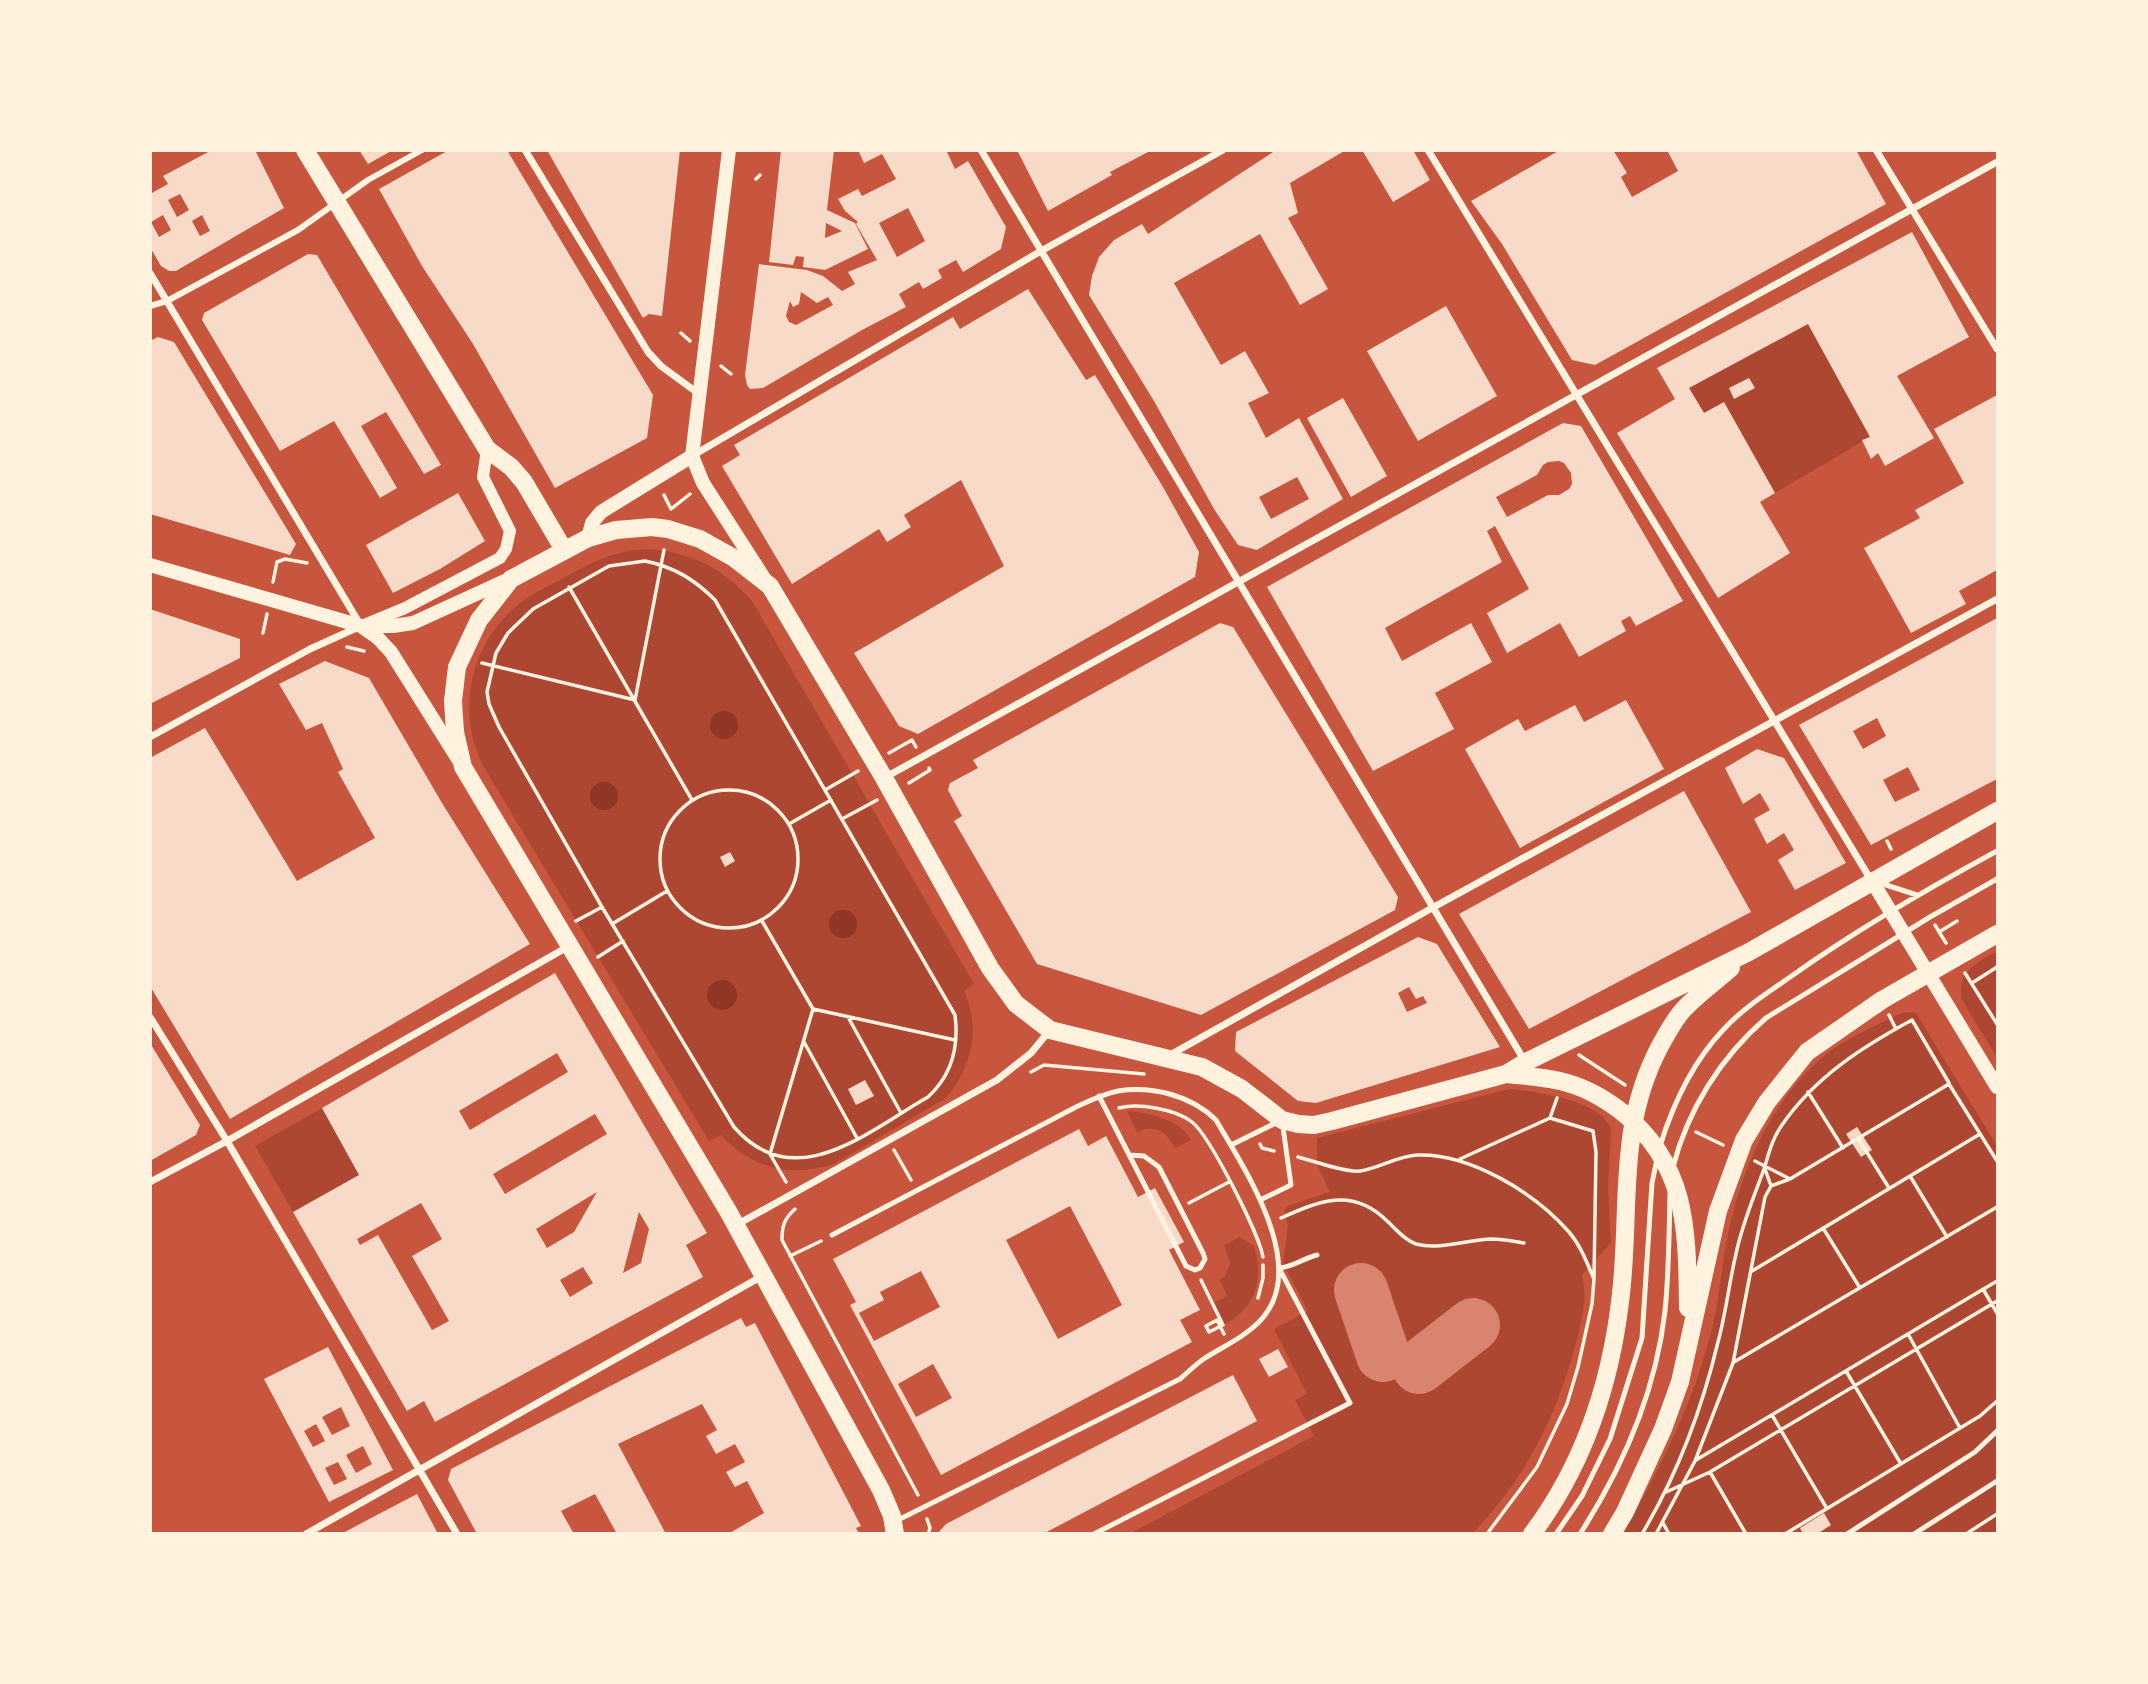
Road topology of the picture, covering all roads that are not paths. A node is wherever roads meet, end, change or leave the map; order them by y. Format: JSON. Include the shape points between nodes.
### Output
{"nodes":[{"id":1,"x":305,"y":150,"type":"edge"},
{"id":2,"x":422,"y":150,"type":"edge"},
{"id":3,"x":525,"y":150,"type":"edge"},
{"id":4,"x":729,"y":150,"type":"edge"},
{"id":5,"x":981,"y":150,"type":"edge"},
{"id":6,"x":1223,"y":150,"type":"edge"},
{"id":7,"x":1428,"y":150,"type":"edge"},
{"id":8,"x":1876,"y":150,"type":"edge"},
{"id":9,"x":1997,"y":162,"type":"edge"},
{"id":10,"x":337,"y":204,"type":"junction"},
{"id":11,"x":1912,"y":209,"type":"junction"},
{"id":12,"x":1041,"y":251,"type":"junction"},
{"id":13,"x":150,"y":272,"type":"edge"},
{"id":14,"x":167,"y":301,"type":"junction"},
{"id":15,"x":150,"y":306,"type":"edge"},
{"id":16,"x":1997,"y":349,"type":"edge"},
{"id":17,"x":1576,"y":394,"type":"junction"},
{"id":18,"x":700,"y":395,"type":"junction"},
{"id":19,"x":487,"y":449,"type":"junction"},
{"id":20,"x":692,"y":456,"type":"junction"},
{"id":21,"x":588,"y":537,"type":"junction"},
{"id":22,"x":564,"y":550,"type":"junction"},
{"id":23,"x":150,"y":565,"type":"edge"},
{"id":24,"x":511,"y":579,"type":"junction"},
{"id":25,"x":1238,"y":583,"type":"junction"},
{"id":26,"x":769,"y":586,"type":"junction"},
{"id":27,"x":1997,"y":599,"type":"edge"},
{"id":28,"x":361,"y":626,"type":"junction"},
{"id":29,"x":1775,"y":722,"type":"junction"},
{"id":30,"x":150,"y":737,"type":"edge"},
{"id":31,"x":463,"y":767,"type":"junction"},
{"id":32,"x":884,"y":778,"type":"junction"},
{"id":33,"x":1997,"y":811,"type":"edge"},
{"id":34,"x":1997,"y":851,"type":"edge"},
{"id":35,"x":1997,"y":879,"type":"edge"},
{"id":36,"x":1872,"y":881,"type":"junction"},
{"id":37,"x":1917,"y":895,"type":"junction"},
{"id":38,"x":1432,"y":908,"type":"junction"},
{"id":39,"x":1889,"y":911,"type":"junction"},
{"id":40,"x":1997,"y":933,"type":"edge"},
{"id":41,"x":1903,"y":934,"type":"junction"},
{"id":42,"x":571,"y":945,"type":"junction"},
{"id":43,"x":1749,"y":951,"type":"junction"},
{"id":44,"x":1927,"y":974,"type":"junction"},
{"id":45,"x":150,"y":1017,"type":"edge"},
{"id":46,"x":1050,"y":1030,"type":"junction"},
{"id":47,"x":1166,"y":1057,"type":"junction"},
{"id":48,"x":1526,"y":1062,"type":"junction"},
{"id":49,"x":1506,"y":1074,"type":"junction"},
{"id":50,"x":1997,"y":1087,"type":"edge"},
{"id":51,"x":1099,"y":1096,"type":"junction"},
{"id":52,"x":1282,"y":1120,"type":"junction"},
{"id":53,"x":1633,"y":1121,"type":"junction"},
{"id":54,"x":227,"y":1142,"type":"junction"},
{"id":55,"x":1231,"y":1146,"type":"junction"},
{"id":56,"x":1659,"y":1149,"type":"junction"},
{"id":57,"x":1129,"y":1155,"type":"junction"},
{"id":58,"x":1671,"y":1174,"type":"junction"},
{"id":59,"x":150,"y":1182,"type":"edge"},
{"id":60,"x":1260,"y":1200,"type":"junction"},
{"id":61,"x":736,"y":1225,"type":"junction"},
{"id":62,"x":832,"y":1235,"type":"road end"},
{"id":63,"x":1317,"y":1255,"type":"dead end"},
{"id":64,"x":1279,"y":1268,"type":"junction"},
{"id":65,"x":764,"y":1275,"type":"junction"},
{"id":66,"x":1689,"y":1336,"type":"junction"},
{"id":67,"x":1997,"y":1432,"type":"edge"},
{"id":68,"x":421,"y":1471,"type":"junction"},
{"id":69,"x":1997,"y":1481,"type":"edge"},
{"id":70,"x":894,"y":1528,"type":"edge"},
{"id":71,"x":306,"y":1534,"type":"edge"},
{"id":72,"x":457,"y":1534,"type":"edge"},
{"id":73,"x":1094,"y":1534,"type":"edge"},
{"id":74,"x":1532,"y":1534,"type":"edge"},
{"id":75,"x":1556,"y":1534,"type":"edge"},
{"id":76,"x":1580,"y":1534,"type":"edge"},
{"id":77,"x":1612,"y":1534,"type":"edge"},
{"id":78,"x":1847,"y":1534,"type":"edge"},
{"id":79,"x":1914,"y":1534,"type":"edge"}],
"edges":[{"from":1,"to":10,"type":"main road"},
{"from":2,"to":10,"type":"street","via":[[368,180]]},
{"from":3,"to":18,"type":"street","via":[[648,352]]},
{"from":4,"to":18,"type":"main road"},
{"from":5,"to":12,"type":"street"},
{"from":6,"to":12,"type":"street"},
{"from":7,"to":17,"type":"street"},
{"from":8,"to":11,"type":"street"},
{"from":9,"to":11,"type":"street"},
{"from":10,"to":14,"type":"street"},
{"from":10,"to":19,"type":"main road"},
{"from":11,"to":16,"type":"street"},
{"from":11,"to":17,"type":"street"},
{"from":12,"to":20,"type":"street"},
{"from":12,"to":25,"type":"street"},
{"from":13,"to":14,"type":"street"},
{"from":14,"to":15,"type":"street"},
{"from":14,"to":28,"type":"street"},
{"from":17,"to":25,"type":"street"},
{"from":17,"to":29,"type":"street"},
{"from":18,"to":20,"type":"main road"},
{"from":19,"to":22,"type":"main road","via":[[520,476]]},
{"from":19,"to":28,"type":"street","via":[[484,477],[510,531],[506,550],[500,558],[405,608]]},
{"from":20,"to":21,"type":"main road","via":[[601,512]]},
{"from":20,"to":26,"type":"main road","via":[[703,483]]},
{"from":21,"to":22,"type":"main road"},
{"from":21,"to":26,"type":"main road","via":[[636,527],[676,531],[734,558]]},
{"from":22,"to":24,"type":"main road"},
{"from":23,"to":28,"type":"main road"},
{"from":24,"to":28,"type":"main road","via":[[413,623]]},
{"from":24,"to":31,"type":"main road","via":[[480,620],[457,667],[453,701]]},
{"from":25,"to":32,"type":"street"},
{"from":25,"to":38,"type":"street"},
{"from":26,"to":32,"type":"main road"},
{"from":27,"to":29,"type":"street"},
{"from":28,"to":30,"type":"street"},
{"from":28,"to":31,"type":"main road","via":[[391,652]]},
{"from":29,"to":36,"type":"street"},
{"from":29,"to":38,"type":"street"},
{"from":31,"to":42,"type":"main road"},
{"from":32,"to":46,"type":"main road","via":[[990,968],[1027,1014]]},
{"from":33,"to":36,"type":"main road"},
{"from":34,"to":37,"type":"lane"},
{"from":35,"to":41,"type":"lane"},
{"from":36,"to":37,"type":"lane"},
{"from":36,"to":39,"type":"main road"},
{"from":36,"to":43,"type":"main road"},
{"from":37,"to":39,"type":"lane"},
{"from":38,"to":47,"type":"street"},
{"from":38,"to":48,"type":"street"},
{"from":39,"to":41,"type":"main road"},
{"from":39,"to":56,"type":"lane","via":[[1744,1009],[1721,1031],[1687,1080],[1669,1115]]},
{"from":40,"to":44,"type":"main road"},
{"from":41,"to":44,"type":"main road"},
{"from":41,"to":58,"type":"lane","via":[[1766,1018],[1746,1036],[1707,1087],[1686,1128]]},
{"from":42,"to":54,"type":"street"},
{"from":42,"to":61,"type":"main road"},
{"from":43,"to":48,"type":"main road"},
{"from":43,"to":53,"type":"main road","via":[[1682,1010],[1654,1059]]},
{"from":44,"to":50,"type":"main road"},
{"from":44,"to":66,"type":"main road","via":[[1807,1052],[1767,1102],[1744,1140],[1718,1211]]},
{"from":45,"to":54,"type":"street"},
{"from":46,"to":47,"type":"main road"},
{"from":46,"to":61,"type":"street","via":[[1031,1053],[997,1080]]},
{"from":47,"to":52,"type":"main road","via":[[1219,1075]]},
{"from":48,"to":49,"type":"main road"},
{"from":49,"to":52,"type":"main road","via":[[1332,1121],[1306,1125]]},
{"from":49,"to":53,"type":"main road","via":[[1563,1081],[1602,1099]]},
{"from":51,"to":55,"type":"lane","via":[[1134,1090],[1177,1095],[1207,1111]]},
{"from":51,"to":57,"type":"lane"},
{"from":51,"to":62,"type":"lane"},
{"from":52,"to":55,"type":"lane"},
{"from":52,"to":60,"type":"lane","via":[[1291,1185]]},
{"from":53,"to":56,"type":"main road"},
{"from":53,"to":74,"type":"main road","via":[[1621,1300],[1608,1372],[1588,1434]]},
{"from":54,"to":59,"type":"street"},
{"from":54,"to":68,"type":"street"},
{"from":55,"to":60,"type":"lane"},
{"from":56,"to":58,"type":"main road"},
{"from":56,"to":75,"type":"lane","via":[[1652,1183],[1642,1338],[1610,1439],[1582,1496]]},
{"from":57,"to":57,"type":"lane","via":[[1186,1266],[1195,1270],[1204,1264],[1203,1253],[1160,1167],[1144,1156]]},
{"from":58,"to":66,"type":"main road","via":[[1688,1255]]},
{"from":58,"to":76,"type":"lane","via":[[1665,1310],[1649,1391]]},
{"from":60,"to":64,"type":"lane","via":[[1275,1240]]},
{"from":61,"to":65,"type":"main road"},
{"from":63,"to":64,"type":"lane"},
{"from":64,"to":70,"type":"lane","via":[[1277,1291],[1261,1320],[1239,1340],[1180,1379],[924,1508]]},
{"from":64,"to":73,"type":"lane","via":[[1350,1403]]},
{"from":65,"to":68,"type":"street"},
{"from":65,"to":70,"type":"main road","via":[[881,1490]]},
{"from":66,"to":77,"type":"main road","via":[[1680,1382],[1663,1429]]},
{"from":67,"to":78,"type":"lane","via":[[1975,1452]]},
{"from":68,"to":71,"type":"street"},
{"from":68,"to":72,"type":"street"},
{"from":69,"to":79,"type":"lane"}]}
